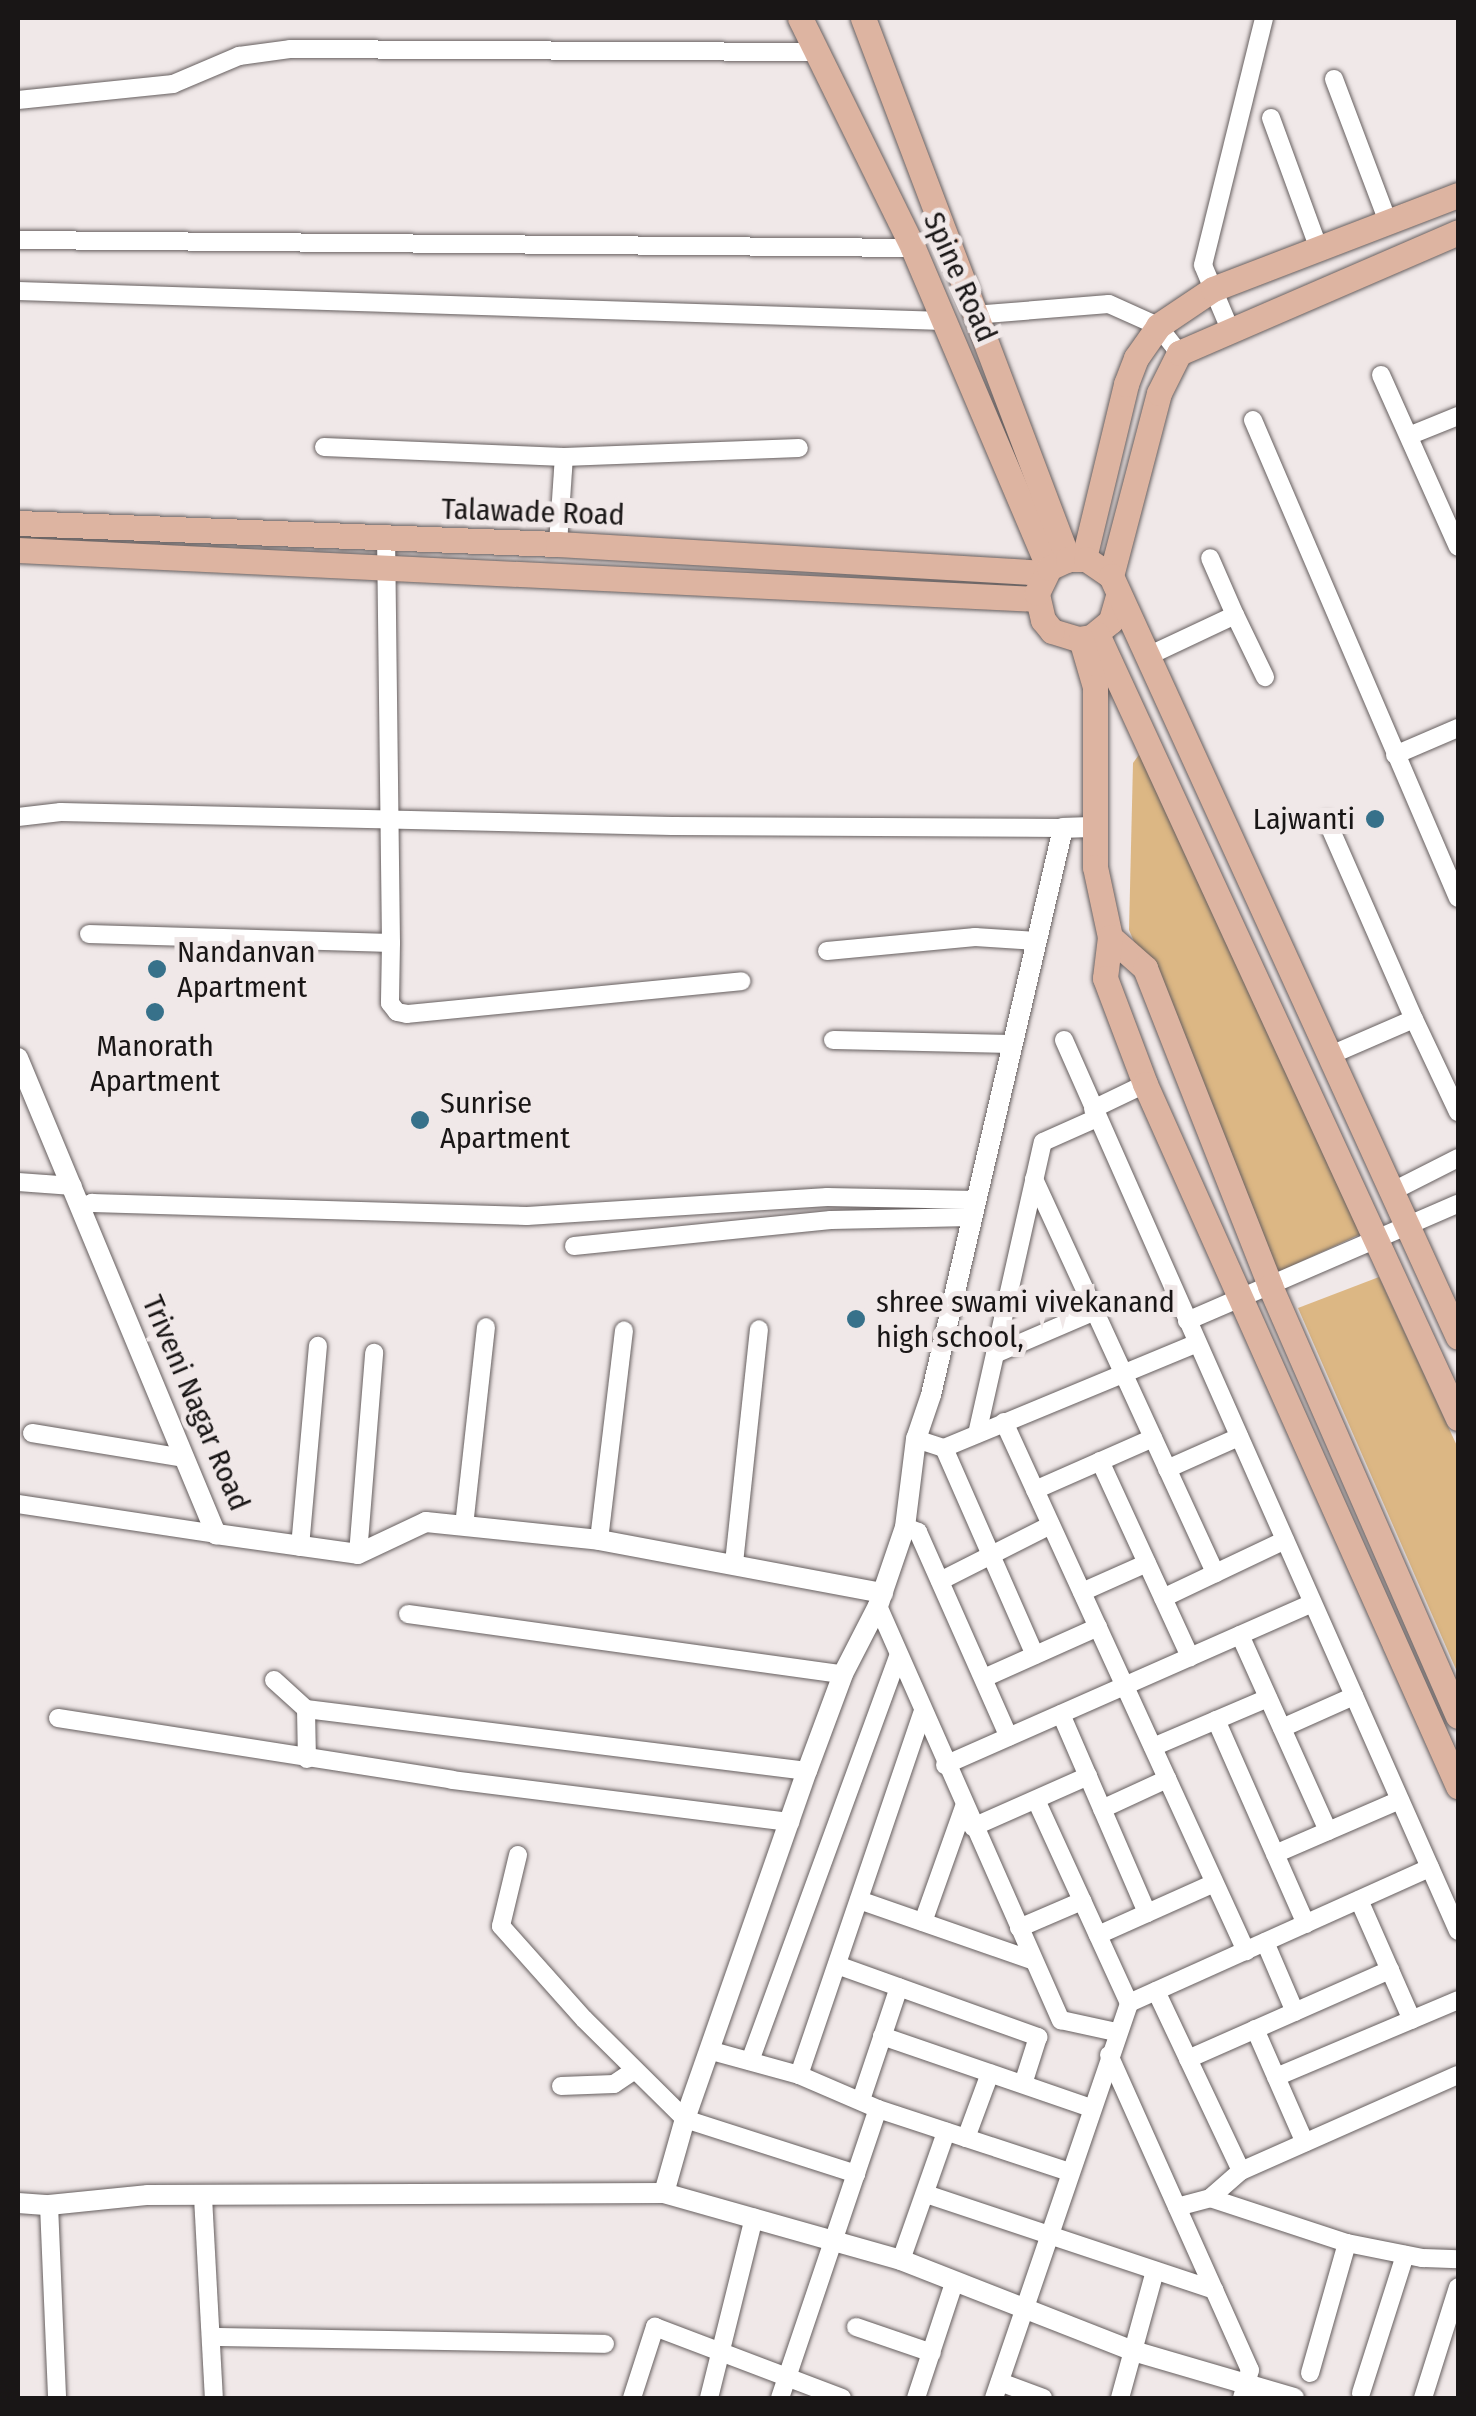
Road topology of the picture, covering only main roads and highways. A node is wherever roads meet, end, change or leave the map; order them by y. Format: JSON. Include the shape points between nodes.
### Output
{"nodes":[{"id":1,"x":800,"y":18,"type":"edge"},
{"id":2,"x":863,"y":18,"type":"edge"},
{"id":3,"x":1458,"y":195,"type":"edge"},
{"id":4,"x":1458,"y":232,"type":"edge"},
{"id":5,"x":1012,"y":449,"type":"junction"},
{"id":6,"x":18,"y":523,"type":"edge"},
{"id":7,"x":18,"y":550,"type":"edge"},
{"id":8,"x":1062,"y":565,"type":"junction"},
{"id":9,"x":1114,"y":586,"type":"junction"},
{"id":10,"x":1037,"y":598,"type":"junction"},
{"id":11,"x":1089,"y":636,"type":"junction"},
{"id":12,"x":1110,"y":937,"type":"junction"},
{"id":13,"x":1458,"y":1337,"type":"edge"},
{"id":14,"x":1458,"y":1418,"type":"edge"},
{"id":15,"x":1458,"y":1716,"type":"edge"},
{"id":16,"x":1458,"y":1786,"type":"edge"}],
"edges":[{"from":1,"to":5,"type":"main road","name":"Spine Road"},
{"from":2,"to":5,"type":"main road","name":"Spine Road","via":[[974,315]]},
{"from":3,"to":8,"type":"main road","via":[[1213,290],[1158,326],[1126,384]]},
{"from":4,"to":9,"type":"main road","via":[[1180,353],[1159,393]]},
{"from":5,"to":8,"type":"main road","name":"Spine Road"},
{"from":6,"to":8,"type":"main road","name":"Talawade Road"},
{"from":7,"to":10,"type":"main road","name":"Talawade Road"},
{"from":8,"to":9,"type":"main road"},
{"from":8,"to":10,"type":"main road"},
{"from":9,"to":11,"type":"main road","via":[[1112,621]]},
{"from":9,"to":13,"type":"main road"},
{"from":10,"to":11,"type":"main road","via":[[1052,630]]},
{"from":11,"to":12,"type":"main road","via":[[1096,868]]},
{"from":11,"to":14,"type":"main road"},
{"from":12,"to":15,"type":"main road","via":[[1145,968],[1270,1286]]},
{"from":12,"to":16,"type":"main road","via":[[1105,978],[1145,1084]]}]}
